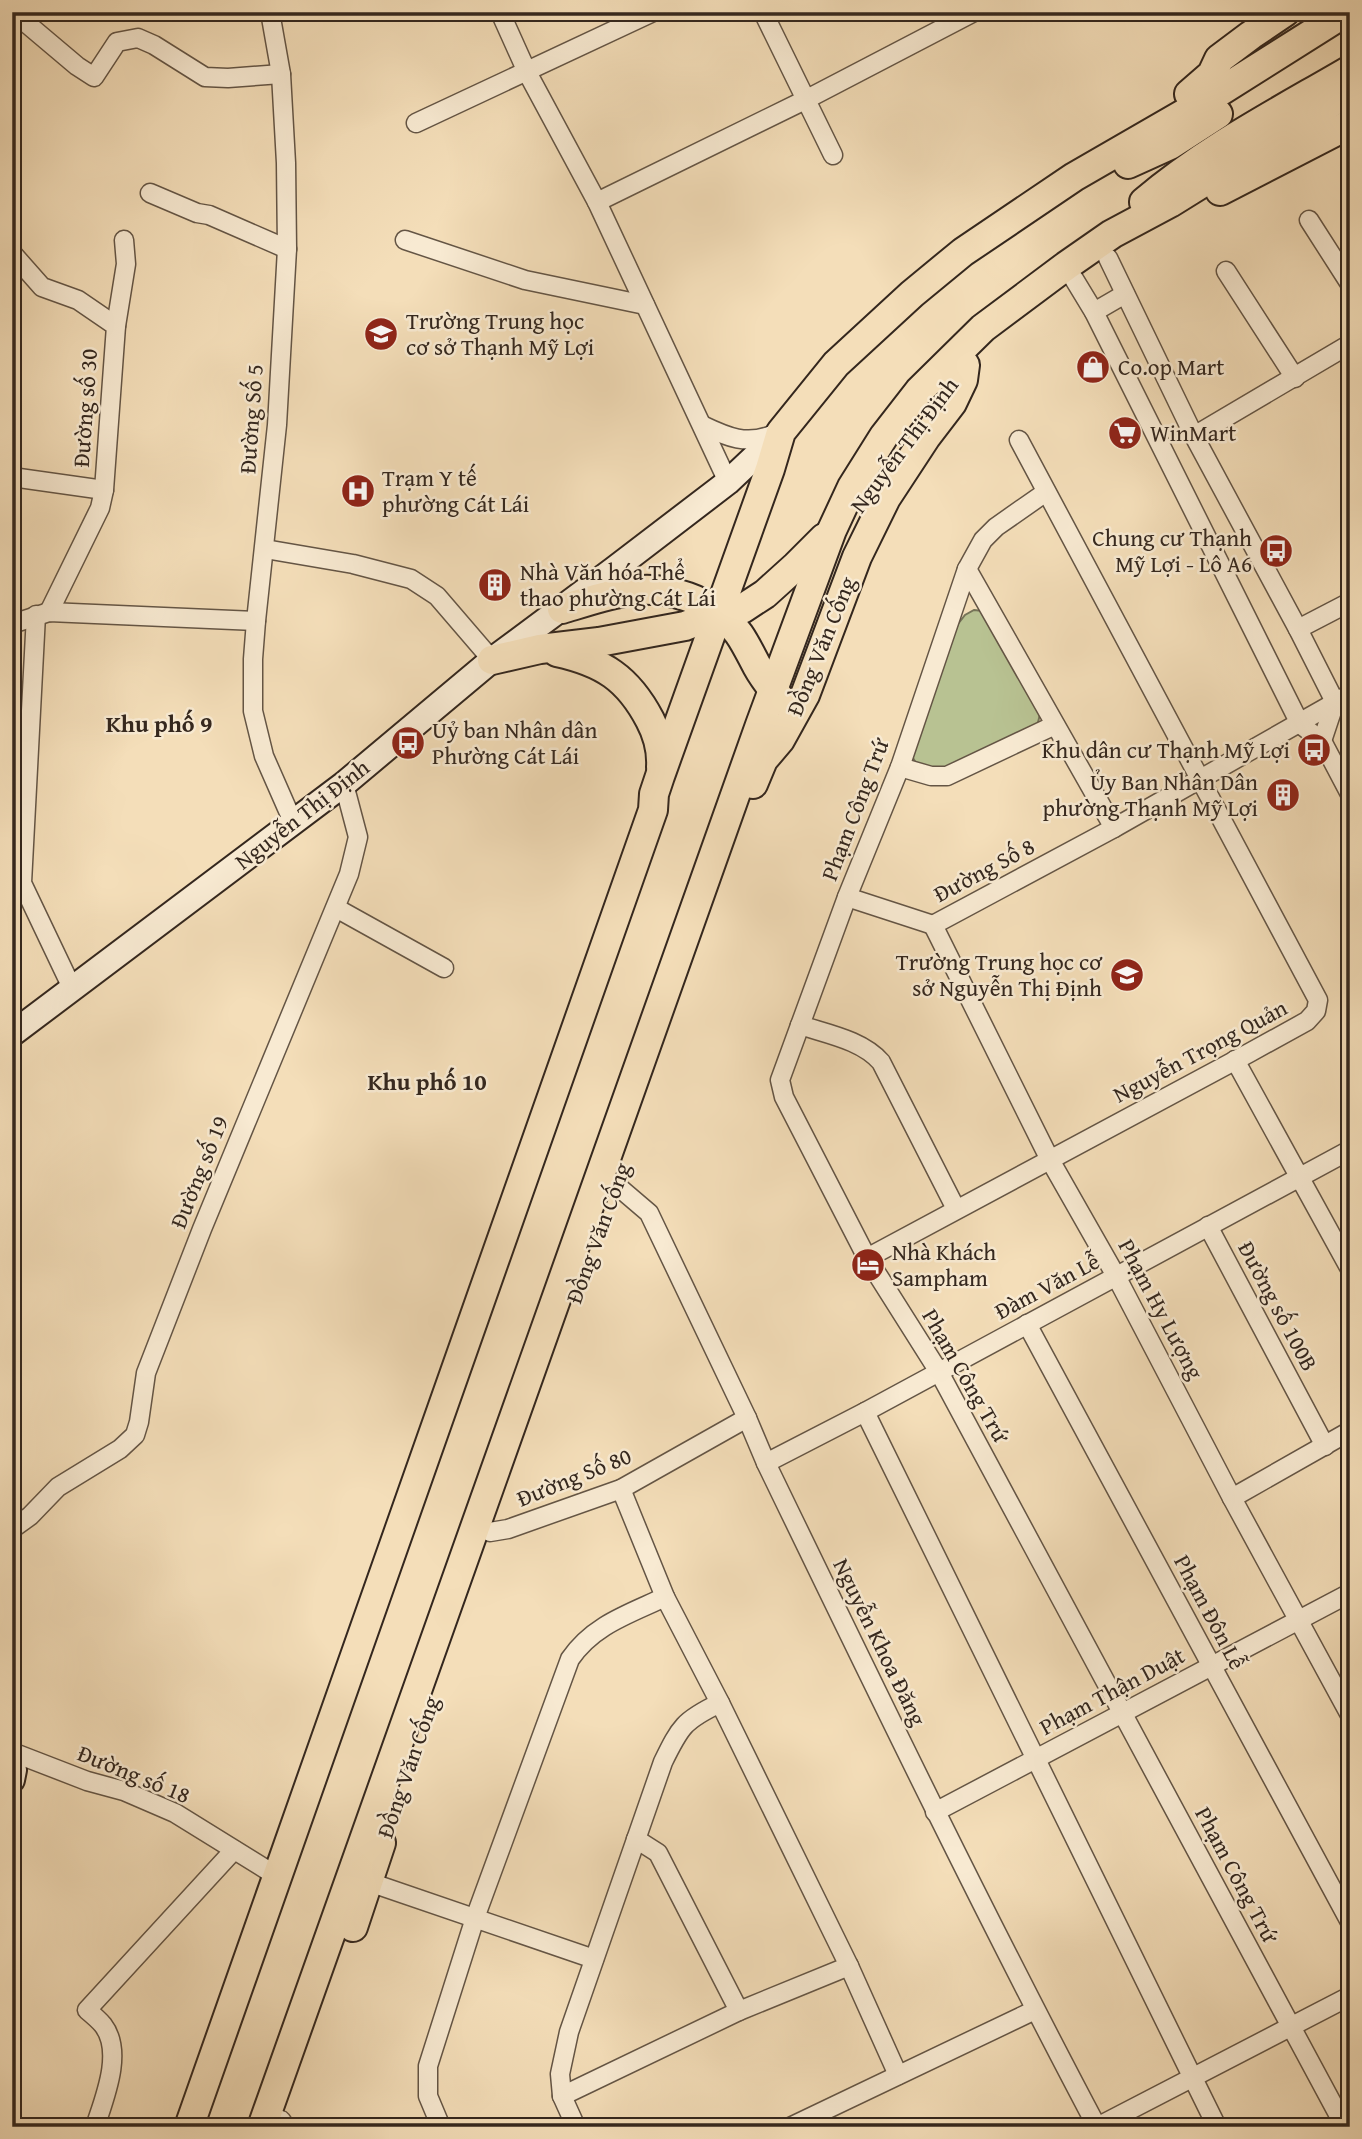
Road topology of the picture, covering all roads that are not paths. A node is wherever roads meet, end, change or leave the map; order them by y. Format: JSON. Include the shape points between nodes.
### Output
{"nodes":[{"id":1,"x":13,"y":12,"type":"edge"},
{"id":2,"x":270,"y":12,"type":"edge"},
{"id":3,"x":500,"y":12,"type":"edge"},
{"id":4,"x":653,"y":12,"type":"edge"},
{"id":5,"x":763,"y":12,"type":"edge"},
{"id":6,"x":974,"y":12,"type":"edge"},
{"id":7,"x":1285,"y":12,"type":"edge"},
{"id":8,"x":1322,"y":12,"type":"edge"},
{"id":9,"x":1346,"y":12,"type":"edge"},
{"id":10,"x":1350,"y":29,"type":"edge"},
{"id":11,"x":1350,"y":70,"type":"edge"},
{"id":12,"x":527,"y":72,"type":"junction"},
{"id":13,"x":281,"y":74,"type":"junction"},
{"id":14,"x":1350,"y":90,"type":"edge"},
{"id":15,"x":807,"y":99,"type":"junction"},
{"id":16,"x":1193,"y":100,"type":"junction"},
{"id":17,"x":1350,"y":103,"type":"edge"},
{"id":18,"x":416,"y":123,"type":"dead end"},
{"id":19,"x":1350,"y":124,"type":"edge"},
{"id":20,"x":833,"y":155,"type":"dead end"},
{"id":21,"x":1200,"y":187,"type":"junction"},
{"id":22,"x":150,"y":193,"type":"dead end"},
{"id":23,"x":597,"y":202,"type":"junction"},
{"id":24,"x":1019,"y":213,"type":"junction"},
{"id":25,"x":1309,"y":220,"type":"dead end"},
{"id":26,"x":1161,"y":224,"type":"junction"},
{"id":27,"x":124,"y":240,"type":"dead end"},
{"id":28,"x":404,"y":240,"type":"dead end"},
{"id":29,"x":1106,"y":245,"type":"junction"},
{"id":30,"x":287,"y":249,"type":"junction"},
{"id":31,"x":12,"y":253,"type":"edge"},
{"id":32,"x":1226,"y":271,"type":"dead end"},
{"id":33,"x":1070,"y":272,"type":"junction"},
{"id":34,"x":1350,"y":284,"type":"edge"},
{"id":35,"x":1125,"y":294,"type":"junction"},
{"id":36,"x":645,"y":305,"type":"junction"},
{"id":37,"x":1094,"y":312,"type":"junction"},
{"id":38,"x":116,"y":326,"type":"junction"},
{"id":39,"x":1350,"y":344,"type":"edge"},
{"id":40,"x":960,"y":359,"type":"junction"},
{"id":41,"x":836,"y":364,"type":"junction"},
{"id":42,"x":1295,"y":378,"type":"junction"},
{"id":43,"x":702,"y":425,"type":"junction"},
{"id":44,"x":781,"y":432,"type":"junction"},
{"id":45,"x":1194,"y":436,"type":"junction"},
{"id":46,"x":1019,"y":440,"type":"dead end"},
{"id":47,"x":12,"y":477,"type":"edge"},
{"id":48,"x":728,"y":482,"type":"junction"},
{"id":49,"x":104,"y":491,"type":"junction"},
{"id":50,"x":1046,"y":492,"type":"junction"},
{"id":51,"x":832,"y":530,"type":"junction"},
{"id":52,"x":265,"y":549,"type":"junction"},
{"id":53,"x":967,"y":569,"type":"junction"},
{"id":54,"x":1350,"y":602,"type":"edge"},
{"id":55,"x":562,"y":609,"type":"junction"},
{"id":56,"x":42,"y":613,"type":"junction"},
{"id":57,"x":718,"y":613,"type":"junction"},
{"id":58,"x":256,"y":621,"type":"junction"},
{"id":59,"x":12,"y":624,"type":"edge"},
{"id":60,"x":1298,"y":629,"type":"junction"},
{"id":61,"x":540,"y":649,"type":"junction"},
{"id":62,"x":492,"y":660,"type":"junction"},
{"id":63,"x":757,"y":666,"type":"junction"},
{"id":64,"x":773,"y":690,"type":"junction"},
{"id":65,"x":1343,"y":698,"type":"edge"},
{"id":66,"x":794,"y":717,"type":"junction"},
{"id":67,"x":1300,"y":724,"type":"junction"},
{"id":68,"x":760,"y":725,"type":"junction"},
{"id":69,"x":1055,"y":725,"type":"junction"},
{"id":70,"x":1322,"y":741,"type":"junction"},
{"id":71,"x":763,"y":760,"type":"junction"},
{"id":72,"x":900,"y":767,"type":"junction"},
{"id":73,"x":1201,"y":779,"type":"junction"},
{"id":74,"x":344,"y":784,"type":"junction"},
{"id":75,"x":657,"y":785,"type":"junction"},
{"id":76,"x":1350,"y":794,"type":"edge"},
{"id":77,"x":741,"y":796,"type":"junction"},
{"id":78,"x":293,"y":822,"type":"junction"},
{"id":79,"x":1114,"y":828,"type":"junction"},
{"id":80,"x":21,"y":897,"type":"edge"},
{"id":81,"x":847,"y":897,"type":"junction"},
{"id":82,"x":336,"y":908,"type":"junction"},
{"id":83,"x":933,"y":925,"type":"junction"},
{"id":84,"x":444,"y":968,"type":"dead end"},
{"id":85,"x":72,"y":988,"type":"junction"},
{"id":86,"x":16,"y":1025,"type":"edge"},
{"id":87,"x":800,"y":1025,"type":"junction"},
{"id":88,"x":1235,"y":1060,"type":"junction"},
{"id":89,"x":1350,"y":1150,"type":"edge"},
{"id":90,"x":1049,"y":1160,"type":"junction"},
{"id":91,"x":1299,"y":1177,"type":"junction"},
{"id":92,"x":615,"y":1184,"type":"junction"},
{"id":93,"x":956,"y":1209,"type":"junction"},
{"id":94,"x":1208,"y":1226,"type":"junction"},
{"id":95,"x":867,"y":1258,"type":"junction"},
{"id":96,"x":1350,"y":1269,"type":"edge"},
{"id":97,"x":1116,"y":1276,"type":"junction"},
{"id":98,"x":1027,"y":1324,"type":"junction"},
{"id":99,"x":939,"y":1372,"type":"junction"},
{"id":100,"x":445,"y":1379,"type":"junction"},
{"id":101,"x":865,"y":1412,"type":"junction"},
{"id":102,"x":747,"y":1418,"type":"junction"},
{"id":103,"x":1350,"y":1432,"type":"edge"},
{"id":104,"x":1325,"y":1446,"type":"junction"},
{"id":105,"x":766,"y":1463,"type":"junction"},
{"id":106,"x":621,"y":1489,"type":"junction"},
{"id":107,"x":1232,"y":1498,"type":"junction"},
{"id":108,"x":12,"y":1529,"type":"edge"},
{"id":109,"x":481,"y":1533,"type":"junction"},
{"id":110,"x":1350,"y":1593,"type":"edge"},
{"id":111,"x":665,"y":1597,"type":"junction"},
{"id":112,"x":1298,"y":1620,"type":"junction"},
{"id":113,"x":1211,"y":1666,"type":"junction"},
{"id":114,"x":720,"y":1703,"type":"junction"},
{"id":115,"x":1122,"y":1713,"type":"junction"},
{"id":116,"x":1350,"y":1714,"type":"edge"},
{"id":117,"x":12,"y":1752,"type":"edge"},
{"id":118,"x":1035,"y":1759,"type":"junction"},
{"id":119,"x":12,"y":1763,"type":"edge"},
{"id":120,"x":12,"y":1780,"type":"edge"},
{"id":121,"x":935,"y":1812,"type":"junction"},
{"id":122,"x":636,"y":1839,"type":"junction"},
{"id":123,"x":234,"y":1850,"type":"junction"},
{"id":124,"x":267,"y":1870,"type":"junction"},
{"id":125,"x":369,"y":1882,"type":"junction"},
{"id":126,"x":475,"y":1918,"type":"junction"},
{"id":127,"x":1350,"y":1922,"type":"edge"},
{"id":128,"x":594,"y":1959,"type":"junction"},
{"id":129,"x":849,"y":1966,"type":"junction"},
{"id":130,"x":1350,"y":1996,"type":"edge"},
{"id":131,"x":1035,"y":2010,"type":"junction"},
{"id":132,"x":739,"y":2011,"type":"junction"},
{"id":133,"x":1291,"y":2026,"type":"junction"},
{"id":134,"x":898,"y":2075,"type":"junction"},
{"id":135,"x":1192,"y":2077,"type":"junction"},
{"id":136,"x":562,"y":2096,"type":"junction"},
{"id":137,"x":275,"y":2122,"type":"edge"},
{"id":138,"x":95,"y":2127,"type":"edge"},
{"id":139,"x":178,"y":2127,"type":"edge"},
{"id":140,"x":189,"y":2127,"type":"edge"},
{"id":141,"x":441,"y":2127,"type":"edge"},
{"id":142,"x":576,"y":2127,"type":"edge"},
{"id":143,"x":790,"y":2127,"type":"edge"},
{"id":144,"x":1097,"y":2127,"type":"edge"},
{"id":145,"x":1217,"y":2127,"type":"edge"},
{"id":146,"x":1345,"y":2127,"type":"edge"}],
"edges":[{"from":1,"to":13,"type":"street","via":[[94,77],[117,42],[138,38],[205,77]]},
{"from":2,"to":13,"type":"street","name":"Đường Số 5"},
{"from":3,"to":12,"type":"street"},
{"from":4,"to":12,"type":"street"},
{"from":5,"to":15,"type":"street"},
{"from":6,"to":15,"type":"street"},
{"from":7,"to":16,"type":"main road","via":[[1219,59]]},
{"from":8,"to":16,"type":"main road","name":"Nguyễn Thị Định"},
{"from":9,"to":16,"type":"main road","name":"Nguyễn Thị Định"},
{"from":10,"to":24,"type":"main road","name":"Nguyễn Thị Định","via":[[1170,145]]},
{"from":11,"to":29,"type":"main road","name":"Nguyễn Thị Định","via":[[1179,173],[1144,201]]},
{"from":12,"to":18,"type":"street"},
{"from":12,"to":23,"type":"street"},
{"from":13,"to":30,"type":"street","name":"Đường Số 5"},
{"from":14,"to":21,"type":"main road","name":"Nguyễn Thị Định"},
{"from":15,"to":20,"type":"street"},
{"from":15,"to":23,"type":"street"},
{"from":16,"to":24,"type":"main road","name":"Nguyễn Thị Định"},
{"from":16,"to":41,"type":"main road","name":"Nguyễn Thị Định","via":[[1021,192],[896,288],[859,326]]},
{"from":17,"to":21,"type":"main road","name":"Nguyễn Thị Định"},
{"from":19,"to":26,"type":"main road"},
{"from":21,"to":26,"type":"main road","name":"Nguyễn Thị Định"},
{"from":21,"to":29,"type":"main road","name":"Nguyễn Thị Định"},
{"from":22,"to":30,"type":"street"},
{"from":23,"to":36,"type":"street"},
{"from":24,"to":41,"type":"main road","name":"Nguyễn Thị Định","via":[[912,294]]},
{"from":25,"to":34,"type":"street"},
{"from":26,"to":29,"type":"main road"},
{"from":27,"to":38,"type":"street","via":[[126,264]]},
{"from":28,"to":36,"type":"street","via":[[525,280]]},
{"from":29,"to":33,"type":"main road","name":"Nguyễn Thị Định"},
{"from":29,"to":35,"type":"street"},
{"from":30,"to":52,"type":"street","name":"Đường Số 5"},
{"from":31,"to":38,"type":"street","name":"Đường số 30","via":[[42,287],[78,300]]},
{"from":32,"to":42,"type":"street"},
{"from":33,"to":37,"type":"street"},
{"from":33,"to":40,"type":"main road","name":"Nguyễn Thị Định","via":[[998,315]]},
{"from":35,"to":37,"type":"street"},
{"from":35,"to":45,"type":"street"},
{"from":36,"to":43,"type":"street"},
{"from":37,"to":67,"type":"street"},
{"from":38,"to":49,"type":"street","name":"Đường số 30"},
{"from":39,"to":42,"type":"street"},
{"from":40,"to":51,"type":"main road","name":"Nguyễn Thị Định","via":[[897,446],[855,515]]},
{"from":40,"to":66,"type":"main road","name":"Đồng Văn Cống","via":[[963,380],[887,498],[857,556]]},
{"from":41,"to":44,"type":"main road","name":"Nguyễn Thị Định"},
{"from":42,"to":45,"type":"street"},
{"from":43,"to":44,"type":"street","via":[[726,437],[749,441]]},
{"from":43,"to":48,"type":"street"},
{"from":44,"to":48,"type":"main road","name":"Nguyễn Thị Định"},
{"from":44,"to":57,"type":"main road"},
{"from":45,"to":60,"type":"street"},
{"from":46,"to":50,"type":"street","name":"Nguyễn Trọng Quản"},
{"from":47,"to":49,"type":"street"},
{"from":48,"to":55,"type":"main road","name":"Nguyễn Thị Định"},
{"from":49,"to":56,"type":"street","name":"Đường số 30","via":[[100,508]]},
{"from":50,"to":53,"type":"street","name":"Phạm Công Trứ","via":[[996,527]]},
{"from":50,"to":73,"type":"street","name":"Nguyễn Trọng Quản"},
{"from":51,"to":57,"type":"main road","name":"Nguyễn Thị Định","via":[[765,594],[742,609]]},
{"from":51,"to":64,"type":"main road","name":"Đồng Văn Cống"},
{"from":52,"to":58,"type":"street","name":"Đường Số 5"},
{"from":52,"to":62,"type":"street","via":[[411,579],[437,596]]},
{"from":53,"to":69,"type":"street"},
{"from":53,"to":72,"type":"street","name":"Phạm Công Trứ"},
{"from":54,"to":60,"type":"street"},
{"from":55,"to":57,"type":"main road","via":[[647,590],[677,593]]},
{"from":55,"to":62,"type":"main road","name":"Nguyễn Thị Định"},
{"from":56,"to":58,"type":"street"},
{"from":56,"to":59,"type":"street"},
{"from":56,"to":80,"type":"street"},
{"from":57,"to":61,"type":"main road","name":"Nguyễn Thị Định","via":[[685,626]]},
{"from":57,"to":63,"type":"main road","via":[[737,631]]},
{"from":57,"to":75,"type":"main road"},
{"from":58,"to":78,"type":"street","name":"Đường Số 5","via":[[253,711],[264,756]]},
{"from":60,"to":65,"type":"street"},
{"from":61,"to":62,"type":"main road","name":"Nguyễn Thị Định"},
{"from":61,"to":75,"type":"main road","via":[[592,663],[631,689],[655,729],[662,753]]},
{"from":62,"to":74,"type":"main road","name":"Nguyễn Thị Định"},
{"from":63,"to":64,"type":"main road"},
{"from":63,"to":68,"type":"main road"},
{"from":64,"to":66,"type":"main road"},
{"from":64,"to":68,"type":"main road","name":"Đồng Văn Cống"},
{"from":64,"to":71,"type":"main road","via":[[777,723]]},
{"from":65,"to":67,"type":"street","name":"Đường Số 8"},
{"from":65,"to":70,"type":"street"},
{"from":66,"to":71,"type":"main road","name":"Đồng Văn Cống"},
{"from":67,"to":70,"type":"street"},
{"from":67,"to":73,"type":"street","name":"Đường Số 8"},
{"from":68,"to":77,"type":"main road","name":"Đồng Văn Cống"},
{"from":69,"to":72,"type":"street","via":[[947,776]]},
{"from":69,"to":79,"type":"street"},
{"from":70,"to":76,"type":"street"},
{"from":71,"to":77,"type":"main road","name":"Đồng Văn Cống"},
{"from":72,"to":81,"type":"street","name":"Phạm Công Trứ"},
{"from":73,"to":79,"type":"street","name":"Đường Số 8"},
{"from":73,"to":88,"type":"street","name":"Nguyễn Trọng Quản","via":[[1318,1000],[1307,1021]]},
{"from":74,"to":78,"type":"main road","name":"Nguyễn Thị Định"},
{"from":74,"to":82,"type":"street","name":"Đường số 19","via":[[358,837]]},
{"from":75,"to":100,"type":"main road","via":[[653,810]]},
{"from":77,"to":92,"type":"main road","name":"Đồng Văn Cống"},
{"from":77,"to":109,"type":"main road","name":"Đồng Văn Cống"},
{"from":78,"to":85,"type":"main road","name":"Nguyễn Thị Định"},
{"from":79,"to":83,"type":"street","name":"Đường Số 8"},
{"from":80,"to":85,"type":"street"},
{"from":81,"to":83,"type":"street"},
{"from":81,"to":87,"type":"street","name":"Phạm Công Trứ"},
{"from":82,"to":84,"type":"street"},
{"from":82,"to":108,"type":"street","name":"Đường số 19","via":[[146,1373],[135,1435],[58,1487]]},
{"from":83,"to":90,"type":"street","name":"Phạm Hy Lượng"},
{"from":85,"to":86,"type":"main road","name":"Nguyễn Thị Định"},
{"from":87,"to":93,"type":"street","via":[[857,1045],[881,1062]]},
{"from":87,"to":95,"type":"street","name":"Phạm Công Trứ","via":[[780,1080],[784,1097]]},
{"from":88,"to":90,"type":"street","name":"Nguyễn Trọng Quản"},
{"from":88,"to":91,"type":"street"},
{"from":89,"to":91,"type":"street","name":"Đàm Văn Lễ"},
{"from":90,"to":93,"type":"street","name":"Nguyễn Trọng Quản"},
{"from":90,"to":97,"type":"street","name":"Phạm Hy Lượng"},
{"from":91,"to":94,"type":"street","name":"Đàm Văn Lễ"},
{"from":91,"to":96,"type":"street"},
{"from":92,"to":102,"type":"street","name":"Nguyễn Khoa Đăng","via":[[649,1213]]},
{"from":92,"to":109,"type":"main road","name":"Đồng Văn Cống"},
{"from":93,"to":95,"type":"street","name":"Nguyễn Trọng Quản"},
{"from":94,"to":97,"type":"street","name":"Đàm Văn Lễ"},
{"from":94,"to":104,"type":"street","name":"Đường số 100B"},
{"from":95,"to":99,"type":"street","name":"Phạm Công Trứ"},
{"from":97,"to":98,"type":"street","name":"Đàm Văn Lễ"},
{"from":97,"to":107,"type":"street","name":"Phạm Hy Lượng"},
{"from":98,"to":99,"type":"street","name":"Đàm Văn Lễ"},
{"from":98,"to":113,"type":"street","name":"Phạm Đôn Lễ"},
{"from":99,"to":101,"type":"street","name":"Đàm Văn Lễ"},
{"from":99,"to":115,"type":"street","name":"Phạm Công Trứ"},
{"from":100,"to":124,"type":"main road"},
{"from":100,"to":140,"type":"main road"},
{"from":101,"to":105,"type":"street","name":"Đàm Văn Lễ"},
{"from":101,"to":118,"type":"street"},
{"from":102,"to":105,"type":"street","name":"Nguyễn Khoa Đăng"},
{"from":102,"to":106,"type":"street","name":"Đường Số 80"},
{"from":103,"to":104,"type":"street"},
{"from":104,"to":107,"type":"street"},
{"from":105,"to":121,"type":"street","name":"Nguyễn Khoa Đăng"},
{"from":106,"to":109,"type":"street","name":"Đường Số 80","via":[[508,1530]]},
{"from":106,"to":111,"type":"street"},
{"from":107,"to":112,"type":"street","name":"Phạm Hy Lượng"},
{"from":109,"to":125,"type":"main road","name":"Đồng Văn Cống"},
{"from":109,"to":137,"type":"main road","name":"Đồng Văn Cống"},
{"from":110,"to":112,"type":"street","name":"Phạm Thận Duật"},
{"from":111,"to":114,"type":"street"},
{"from":111,"to":126,"type":"street","via":[[601,1627],[570,1659]]},
{"from":112,"to":113,"type":"street","name":"Phạm Thận Duật"},
{"from":112,"to":116,"type":"street","name":"Phạm Hy Lượng"},
{"from":113,"to":115,"type":"street","name":"Phạm Thận Duật"},
{"from":113,"to":127,"type":"street","name":"Phạm Đôn Lễ"},
{"from":114,"to":122,"type":"street","via":[[695,1714],[677,1732]]},
{"from":114,"to":129,"type":"street"},
{"from":115,"to":118,"type":"street","name":"Phạm Thận Duật"},
{"from":115,"to":133,"type":"street","name":"Phạm Công Trứ"},
{"from":117,"to":123,"type":"street","name":"Đường số 18","via":[[175,1813]]},
{"from":118,"to":121,"type":"street","name":"Phạm Thận Duật"},
{"from":118,"to":135,"type":"street"},
{"from":119,"to":120,"type":"main road"},
{"from":121,"to":131,"type":"street","name":"Nguyễn Khoa Đăng"},
{"from":122,"to":128,"type":"street"},
{"from":122,"to":132,"type":"street","via":[[658,1853]]},
{"from":123,"to":124,"type":"street","name":"Đường số 18"},
{"from":123,"to":138,"type":"street","via":[[88,2010],[105,2027],[112,2048],[110,2078]]},
{"from":124,"to":139,"type":"main road"},
{"from":125,"to":126,"type":"street"},
{"from":125,"to":137,"type":"main road","name":"Đồng Văn Cống"},
{"from":126,"to":128,"type":"street"},
{"from":126,"to":141,"type":"street","via":[[428,2066],[428,2096]]},
{"from":128,"to":136,"type":"street","via":[[559,2074]]},
{"from":129,"to":132,"type":"street"},
{"from":129,"to":134,"type":"street"},
{"from":130,"to":133,"type":"street"},
{"from":131,"to":134,"type":"street"},
{"from":131,"to":144,"type":"street","name":"Nguyễn Khoa Đăng"},
{"from":132,"to":136,"type":"street"},
{"from":133,"to":135,"type":"street"},
{"from":133,"to":146,"type":"street","name":"Phạm Công Trứ"},
{"from":134,"to":143,"type":"street"},
{"from":135,"to":144,"type":"street"},
{"from":135,"to":145,"type":"street"},
{"from":136,"to":142,"type":"street"}]}
